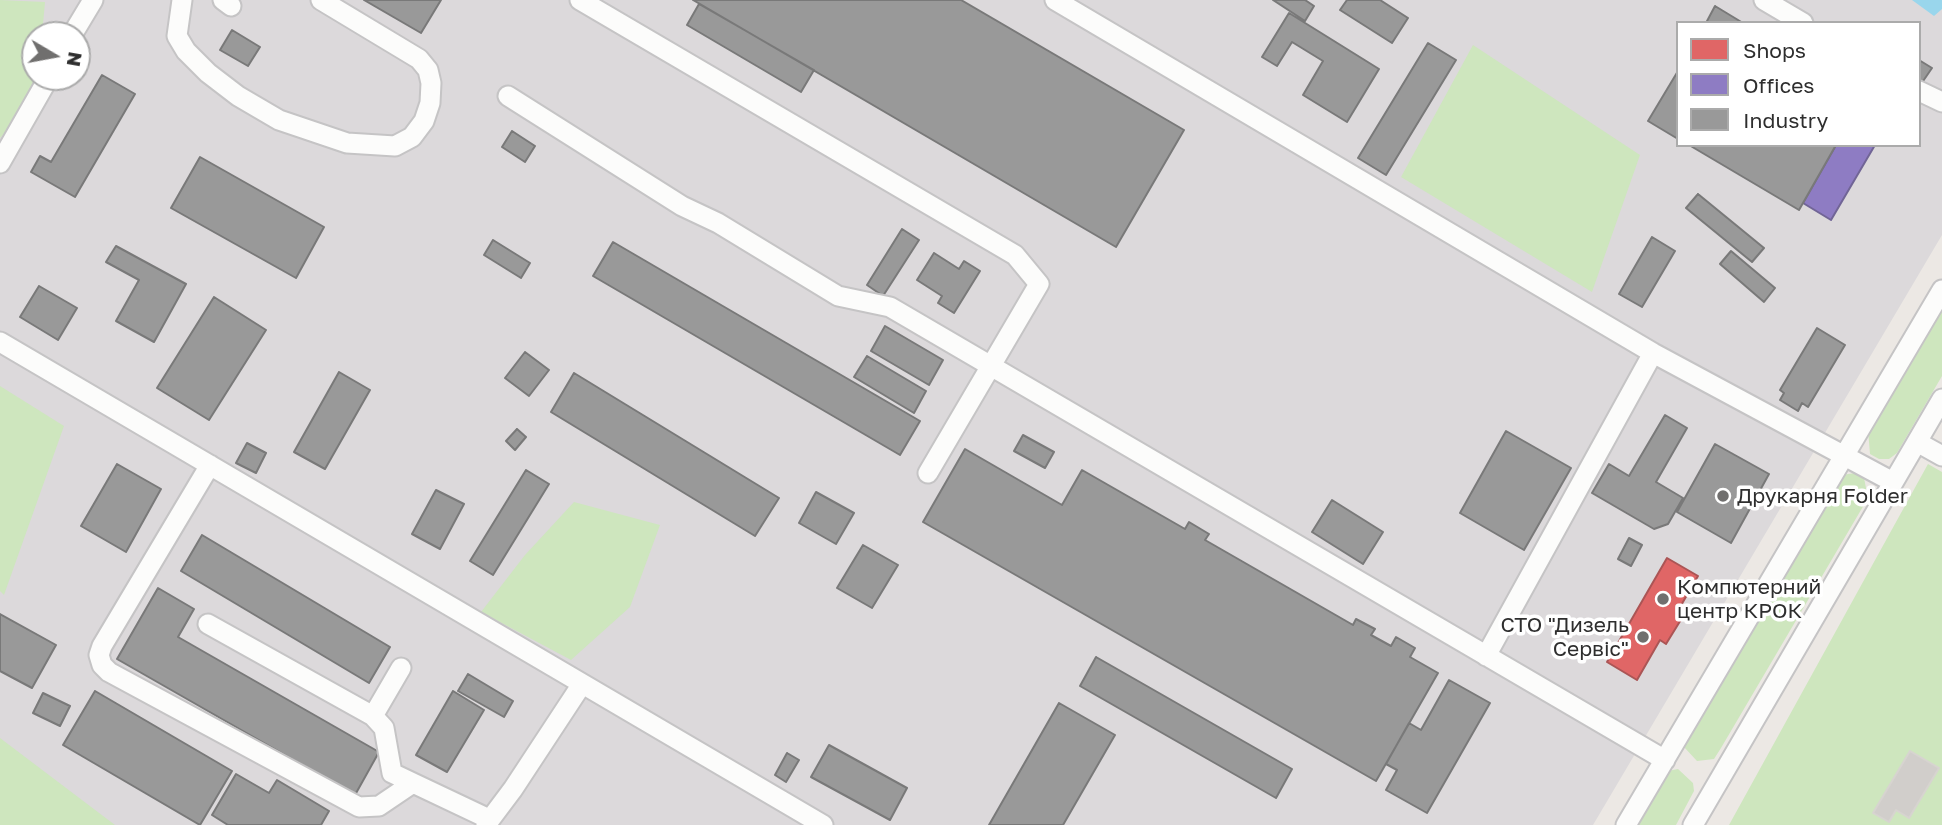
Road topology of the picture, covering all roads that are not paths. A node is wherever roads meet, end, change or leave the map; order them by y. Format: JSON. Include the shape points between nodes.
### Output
{"nodes":[{"id":1,"x":93,"y":0,"type":"edge"},
{"id":2,"x":182,"y":0,"type":"edge"},
{"id":3,"x":321,"y":0,"type":"edge"},
{"id":4,"x":580,"y":0,"type":"edge"},
{"id":5,"x":1055,"y":0,"type":"edge"},
{"id":6,"x":1764,"y":0,"type":"edge"},
{"id":7,"x":80,"y":21,"type":"edge"},
{"id":8,"x":1799,"y":21,"type":"edge"},
{"id":9,"x":40,"y":91,"type":"edge"},
{"id":10,"x":1921,"y":92,"type":"edge"},
{"id":11,"x":508,"y":96,"type":"dead end"},
{"id":12,"x":1942,"y":102,"type":"edge"},
{"id":13,"x":0,"y":163,"type":"edge"},
{"id":14,"x":1942,"y":290,"type":"edge"},
{"id":15,"x":0,"y":342,"type":"edge"},
{"id":16,"x":1653,"y":353,"type":"junction"},
{"id":17,"x":991,"y":366,"type":"junction"},
{"id":18,"x":1942,"y":399,"type":"edge"},
{"id":19,"x":1942,"y":426,"type":"edge"},
{"id":20,"x":1920,"y":437,"type":"junction"},
{"id":21,"x":1844,"y":456,"type":"junction"},
{"id":22,"x":1942,"y":456,"type":"edge"},
{"id":23,"x":210,"y":465,"type":"junction"},
{"id":24,"x":928,"y":473,"type":"dead end"},
{"id":25,"x":1893,"y":482,"type":"junction"},
{"id":26,"x":208,"y":624,"type":"dead end"},
{"id":27,"x":1486,"y":656,"type":"junction"},
{"id":28,"x":401,"y":668,"type":"dead end"},
{"id":29,"x":582,"y":684,"type":"junction"},
{"id":30,"x":373,"y":716,"type":"junction"},
{"id":31,"x":1665,"y":760,"type":"junction"},
{"id":32,"x":413,"y":783,"type":"junction"},
{"id":33,"x":487,"y":822,"type":"edge"},
{"id":34,"x":823,"y":825,"type":"edge"},
{"id":35,"x":1626,"y":825,"type":"edge"},
{"id":36,"x":1693,"y":825,"type":"edge"}],
"edges":[{"from":1,"to":7,"type":"street"},
{"from":2,"to":3,"type":"street","via":[[177,36],[186,51],[208,73],[269,114],[310,133],[347,143],[395,146],[412,137],[430,103],[428,70]]},
{"from":4,"to":17,"type":"street","via":[[1015,255],[1040,284]]},
{"from":5,"to":16,"type":"street"},
{"from":6,"to":8,"type":"street"},
{"from":9,"to":13,"type":"street"},
{"from":10,"to":12,"type":"street"},
{"from":11,"to":17,"type":"street","via":[[682,206],[838,296],[890,307]]},
{"from":14,"to":21,"type":"street"},
{"from":15,"to":23,"type":"street"},
{"from":16,"to":21,"type":"street"},
{"from":16,"to":27,"type":"street"},
{"from":17,"to":24,"type":"street"},
{"from":17,"to":27,"type":"street"},
{"from":18,"to":20,"type":"street"},
{"from":19,"to":20,"type":"street"},
{"from":20,"to":22,"type":"street"},
{"from":20,"to":25,"type":"street"},
{"from":21,"to":25,"type":"street"},
{"from":21,"to":31,"type":"street"},
{"from":23,"to":29,"type":"street"},
{"from":23,"to":32,"type":"street","via":[[102,646],[102,665],[109,673],[359,807],[379,806]]},
{"from":25,"to":36,"type":"street"},
{"from":26,"to":30,"type":"street"},
{"from":27,"to":31,"type":"street"},
{"from":28,"to":30,"type":"street"},
{"from":29,"to":33,"type":"street"},
{"from":29,"to":34,"type":"street"},
{"from":30,"to":32,"type":"street","via":[[384,728],[392,773]]},
{"from":31,"to":35,"type":"street"},
{"from":32,"to":33,"type":"street"}]}
